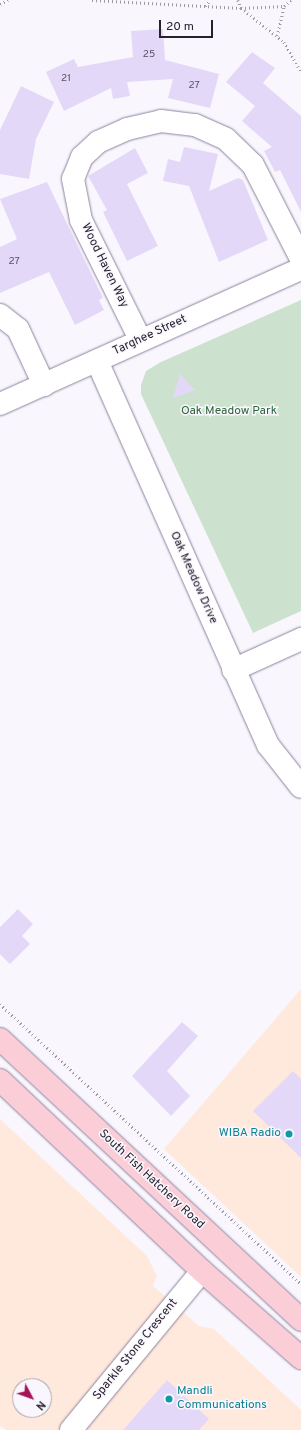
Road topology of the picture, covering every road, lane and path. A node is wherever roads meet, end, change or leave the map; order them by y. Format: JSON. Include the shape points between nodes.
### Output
{"nodes":[{"id":1,"x":8,"y":0,"type":"edge"},
{"id":2,"x":92,"y":0,"type":"edge"},
{"id":3,"x":210,"y":0,"type":"edge"},
{"id":4,"x":238,"y":0,"type":"edge"},
{"id":5,"x":291,"y":0,"type":"edge"},
{"id":6,"x":0,"y":4,"type":"edge"},
{"id":7,"x":205,"y":6,"type":"junction"},
{"id":8,"x":284,"y":6,"type":"junction"},
{"id":9,"x":241,"y":8,"type":"junction"},
{"id":10,"x":277,"y":36,"type":"junction"},
{"id":11,"x":301,"y":71,"type":"edge"},
{"id":12,"x":301,"y":259,"type":"edge"},
{"id":13,"x":301,"y":269,"type":"edge"},
{"id":14,"x":0,"y":315,"type":"edge"},
{"id":15,"x":140,"y":339,"type":"junction"},
{"id":16,"x":97,"y":361,"type":"junction"},
{"id":17,"x":44,"y":385,"type":"junction"},
{"id":18,"x":0,"y":404,"type":"edge"},
{"id":19,"x":301,"y":639,"type":"edge"},
{"id":20,"x":233,"y":670,"type":"junction"},
{"id":21,"x":301,"y":787,"type":"edge"},
{"id":22,"x":0,"y":1004,"type":"edge"},
{"id":23,"x":0,"y":1039,"type":"edge"},
{"id":24,"x":0,"y":1080,"type":"edge"},
{"id":25,"x":202,"y":1271,"type":"junction"},
{"id":26,"x":301,"y":1284,"type":"edge"},
{"id":27,"x":301,"y":1320,"type":"edge"},
{"id":28,"x":301,"y":1358,"type":"edge"},
{"id":29,"x":70,"y":1430,"type":"edge"}],
"edges":[{"from":1,"to":6,"type":"path"},
{"from":2,"to":7,"type":"path"},
{"from":3,"to":7,"type":"path"},
{"from":4,"to":9,"type":"path"},
{"from":5,"to":8,"type":"path"},
{"from":7,"to":9,"type":"path"},
{"from":8,"to":9,"type":"path"},
{"from":8,"to":10,"type":"path"},
{"from":9,"to":10,"type":"path"},
{"from":10,"to":11,"type":"path"},
{"from":12,"to":15,"type":"street","name":"Wood Haven Way","via":[[252,165],[226,139],[195,125],[161,121],[127,129],[98,142],[82,157],[73,179],[81,220]]},
{"from":13,"to":15,"type":"street","name":"Targhee Street"},
{"from":14,"to":17,"type":"street","via":[[18,329]]},
{"from":15,"to":16,"type":"street","name":"Targhee Street"},
{"from":16,"to":17,"type":"street","name":"Targhee Street"},
{"from":16,"to":20,"type":"street","name":"Oak Meadow Drive"},
{"from":17,"to":18,"type":"street","name":"Targhee Street"},
{"from":19,"to":20,"type":"street"},
{"from":20,"to":21,"type":"street","name":"Oak Meadow Drive","via":[[268,745]]},
{"from":22,"to":26,"type":"path"},
{"from":23,"to":27,"type":"main road","name":"South Fish Hatchery Road"},
{"from":24,"to":25,"type":"main road"},
{"from":25,"to":28,"type":"main road"},
{"from":25,"to":29,"type":"street","name":"Sparkle Stone Crescent"}]}
